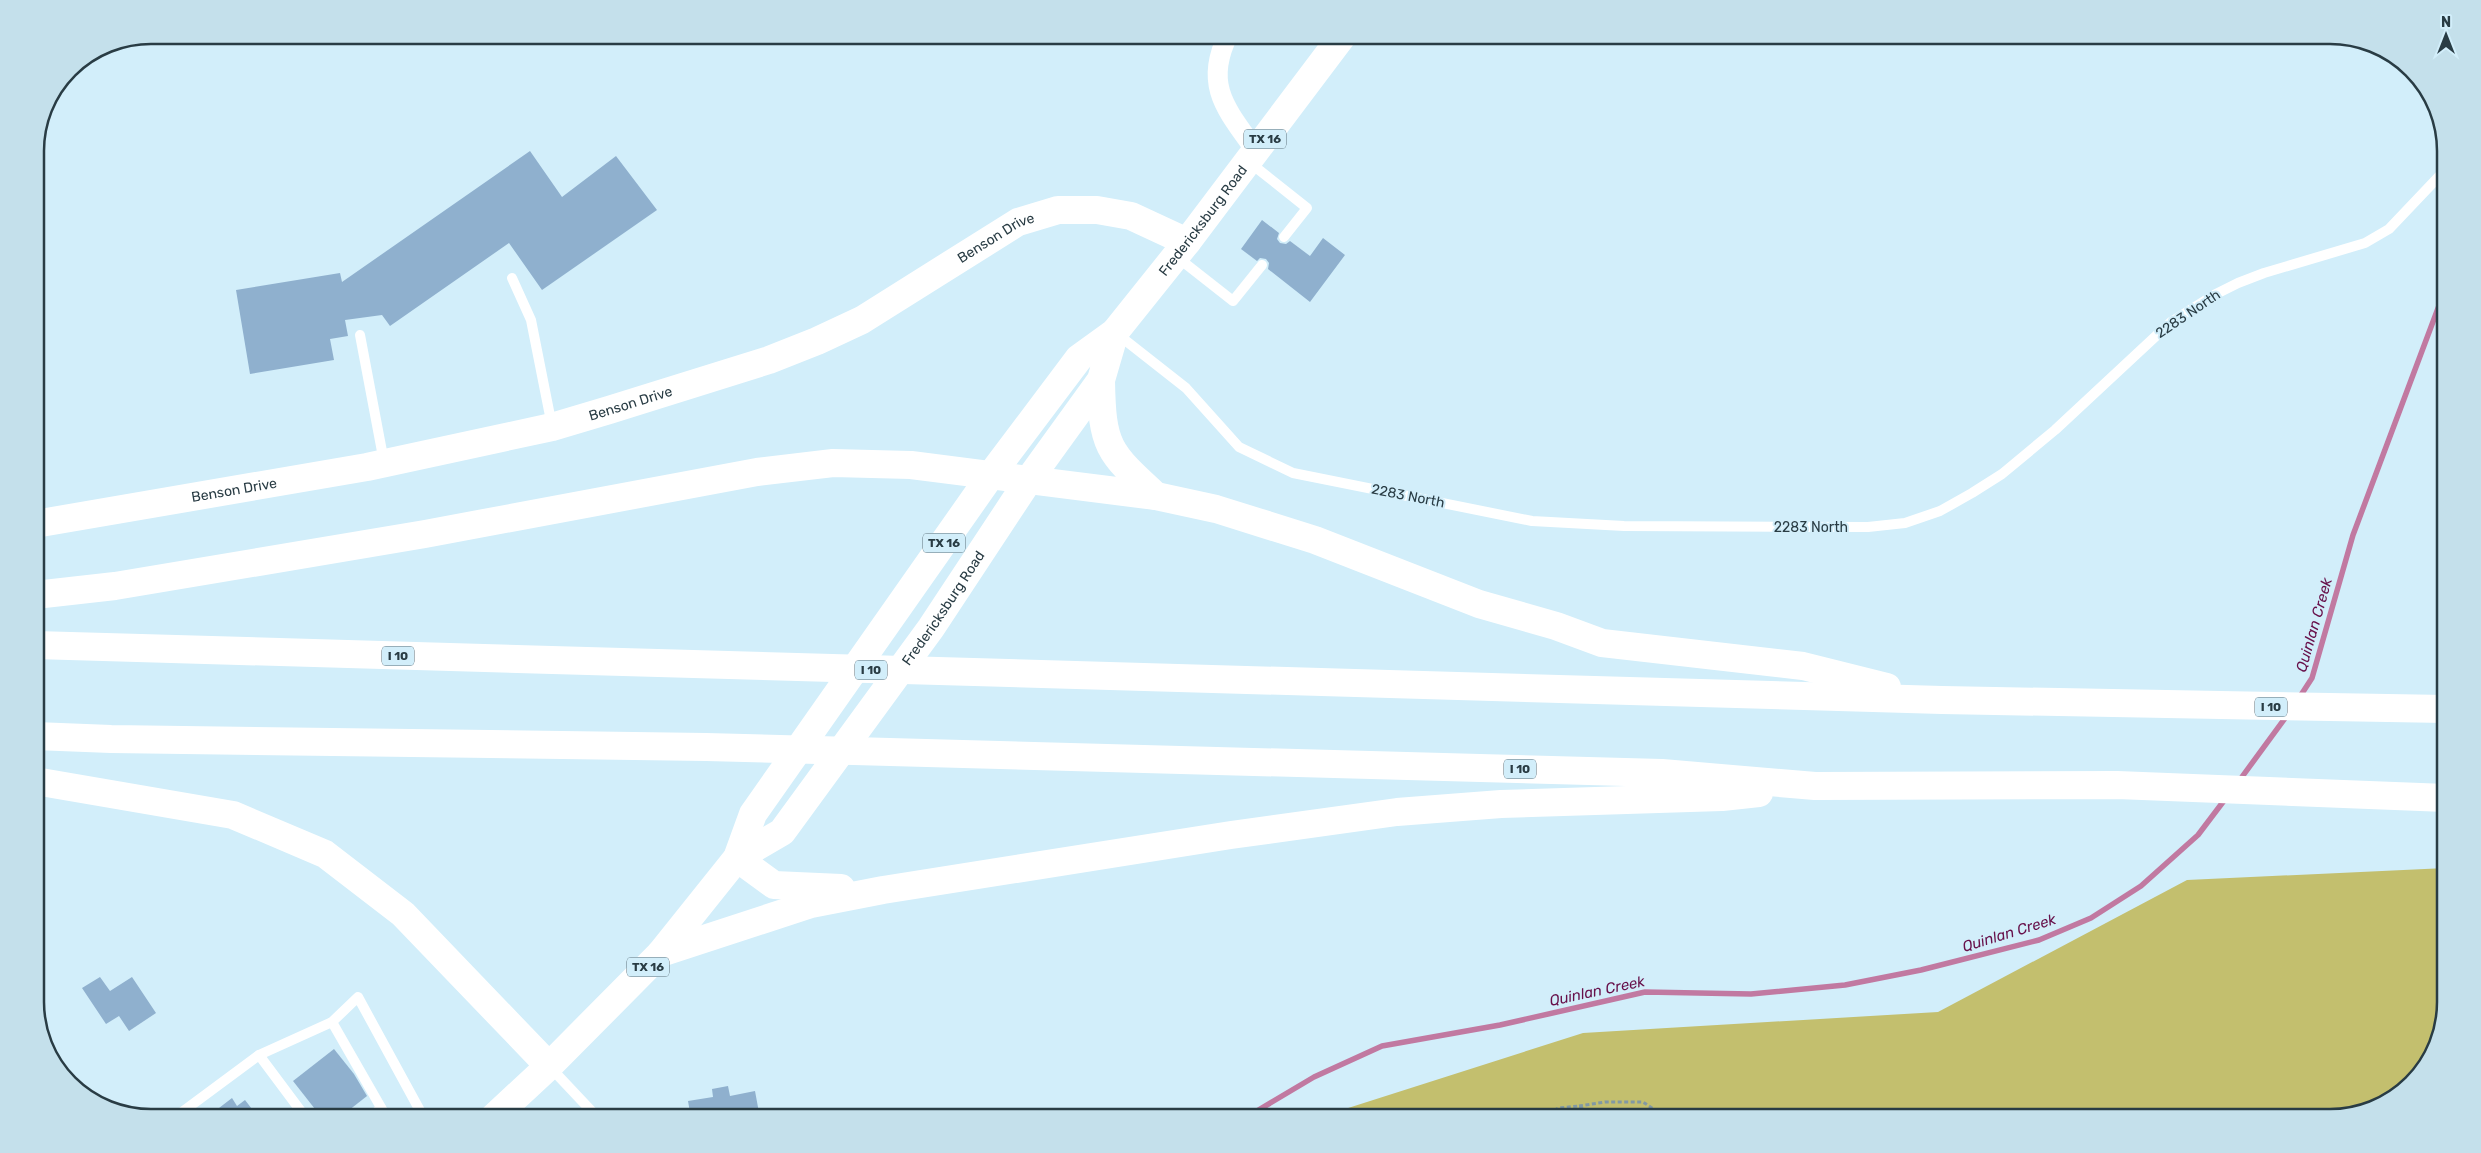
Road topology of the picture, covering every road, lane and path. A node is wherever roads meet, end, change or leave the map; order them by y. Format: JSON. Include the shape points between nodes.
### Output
{"nodes":[{"id":1,"x":1224,"y":44,"type":"edge"},
{"id":2,"x":1337,"y":44,"type":"edge"},
{"id":3,"x":1252,"y":156,"type":"junction"},
{"id":4,"x":2437,"y":178,"type":"edge"},
{"id":5,"x":1284,"y":237,"type":"dead end"},
{"id":6,"x":1182,"y":249,"type":"junction"},
{"id":7,"x":1262,"y":265,"type":"dead end"},
{"id":8,"x":512,"y":278,"type":"dead end"},
{"id":9,"x":1115,"y":332,"type":"junction"},
{"id":10,"x":360,"y":335,"type":"dead end"},
{"id":11,"x":1101,"y":380,"type":"junction"},
{"id":12,"x":552,"y":427,"type":"junction"},
{"id":13,"x":385,"y":463,"type":"junction"},
{"id":14,"x":991,"y":475,"type":"junction"},
{"id":15,"x":1028,"y":481,"type":"junction"},
{"id":16,"x":1156,"y":496,"type":"junction"},
{"id":17,"x":44,"y":523,"type":"edge"},
{"id":18,"x":44,"y":594,"type":"edge"},
{"id":19,"x":44,"y":645,"type":"edge"},
{"id":20,"x":1942,"y":700,"type":"junction"},
{"id":21,"x":2437,"y":709,"type":"edge"},
{"id":22,"x":44,"y":736,"type":"edge"},
{"id":23,"x":44,"y":783,"type":"edge"},
{"id":24,"x":1815,"y":786,"type":"junction"},
{"id":25,"x":2437,"y":798,"type":"edge"},
{"id":26,"x":736,"y":858,"type":"junction"},
{"id":27,"x":883,"y":890,"type":"junction"},
{"id":28,"x":661,"y":953,"type":"junction"},
{"id":29,"x":332,"y":1022,"type":"junction"},
{"id":30,"x":259,"y":1055,"type":"junction"},
{"id":31,"x":549,"y":1066,"type":"junction"},
{"id":32,"x":1579,"y":1106,"type":"junction"},
{"id":33,"x":381,"y":1108,"type":"edge"},
{"id":34,"x":186,"y":1109,"type":"edge"},
{"id":35,"x":299,"y":1109,"type":"edge"},
{"id":36,"x":419,"y":1109,"type":"edge"},
{"id":37,"x":503,"y":1109,"type":"edge"},
{"id":38,"x":590,"y":1109,"type":"edge"},
{"id":39,"x":1557,"y":1109,"type":"edge"},
{"id":40,"x":1583,"y":1109,"type":"edge"},
{"id":41,"x":1654,"y":1109,"type":"edge"}],
"edges":[{"from":1,"to":3,"type":"street","via":[[1216,74],[1221,96]]},
{"from":2,"to":3,"type":"main road","name":"Fredericksburg Road","number":"TX 16"},
{"from":3,"to":5,"type":"lane","via":[[1307,208]]},
{"from":3,"to":6,"type":"main road","name":"Fredericksburg Road","number":"TX 16"},
{"from":4,"to":9,"type":"lane","name":"2283 North","via":[[2389,228],[2365,243],[2238,283],[2171,322],[2062,424],[2002,474],[1940,511],[1905,524],[1868,528],[1624,526],[1532,521],[1293,473],[1238,447],[1186,388]]},
{"from":6,"to":7,"type":"lane","via":[[1233,301]]},
{"from":6,"to":9,"type":"main road","name":"Fredericksburg Road","number":"TX 16"},
{"from":6,"to":12,"type":"main road","name":"Benson Drive","via":[[1131,216],[1098,210],[1058,210],[1018,222],[862,320],[817,341],[769,360]]},
{"from":8,"to":12,"type":"lane","via":[[531,320]]},
{"from":9,"to":11,"type":"main road","name":"Fredericksburg Road","number":"TX 16"},
{"from":9,"to":14,"type":"main road","name":"Fredericksburg Road","number":"TX 16","via":[[1079,358]]},
{"from":10,"to":13,"type":"lane"},
{"from":11,"to":15,"type":"main road","name":"Fredericksburg Road","number":"TX 16"},
{"from":11,"to":16,"type":"main road","via":[[1102,421],[1113,453]]},
{"from":12,"to":13,"type":"main road","name":"Benson Drive"},
{"from":13,"to":17,"type":"main road","name":"Benson Drive"},
{"from":14,"to":15,"type":"main road"},
{"from":14,"to":18,"type":"main road","via":[[871,463],[802,466],[396,539],[115,586]]},
{"from":14,"to":26,"type":"main road","name":"Fredericksburg Road","number":"TX 16","via":[[753,814]]},
{"from":15,"to":16,"type":"main road"},
{"from":15,"to":26,"type":"main road","name":"Fredericksburg Road","number":"TX 16","via":[[931,628],[782,832]]},
{"from":16,"to":20,"type":"main road","via":[[1216,509],[1316,540],[1479,604],[1602,643],[1803,666]]},
{"from":19,"to":20,"type":"main road","number":"I 10"},
{"from":20,"to":21,"type":"main road","number":"I 10"},
{"from":22,"to":24,"type":"main road","number":"I 10","via":[[706,747],[1652,773]]},
{"from":23,"to":31,"type":"main road","via":[[233,815],[325,854],[403,914]]},
{"from":24,"to":25,"type":"main road","number":"I 10","via":[[2116,785]]},
{"from":24,"to":27,"type":"main road","via":[[1722,797],[1510,804],[1396,812]]},
{"from":26,"to":27,"type":"main road","via":[[774,885]]},
{"from":26,"to":28,"type":"main road","name":"Fredericksburg Road","number":"TX 16"},
{"from":27,"to":28,"type":"main road","via":[[811,904]]},
{"from":28,"to":31,"type":"main road","name":"Fredericksburg Road","number":"TX 16"},
{"from":29,"to":30,"type":"lane"},
{"from":29,"to":33,"type":"lane"},
{"from":29,"to":36,"type":"lane","via":[[358,997]]},
{"from":30,"to":34,"type":"lane"},
{"from":30,"to":35,"type":"lane"},
{"from":31,"to":37,"type":"main road","number":"TX 16"},
{"from":31,"to":38,"type":"lane"},
{"from":32,"to":39,"type":"path"},
{"from":32,"to":40,"type":"path"},
{"from":32,"to":41,"type":"path","via":[[1643,1102]]}]}
